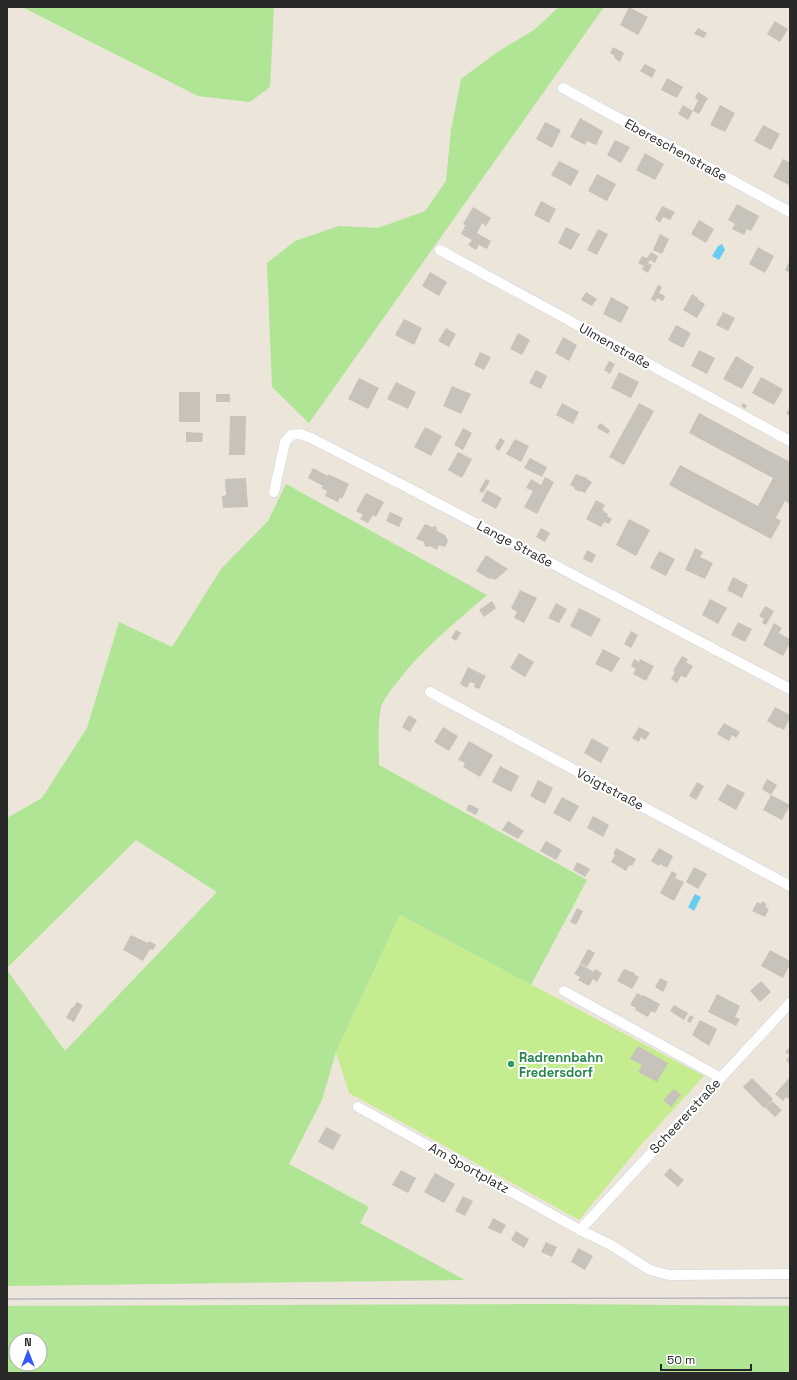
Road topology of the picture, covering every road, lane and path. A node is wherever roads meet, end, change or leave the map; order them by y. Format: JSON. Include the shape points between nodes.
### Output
{"nodes":[{"id":1,"x":563,"y":88,"type":"dead end"},
{"id":2,"x":790,"y":212,"type":"edge"},
{"id":3,"x":440,"y":250,"type":"dead end"},
{"id":4,"x":790,"y":440,"type":"edge"},
{"id":5,"x":274,"y":492,"type":"dead end"},
{"id":6,"x":790,"y":689,"type":"edge"},
{"id":7,"x":430,"y":692,"type":"dead end"},
{"id":8,"x":790,"y":886,"type":"edge"},
{"id":9,"x":564,"y":991,"type":"dead end"},
{"id":10,"x":790,"y":1003,"type":"edge"},
{"id":11,"x":721,"y":1078,"type":"junction"},
{"id":12,"x":358,"y":1107,"type":"dead end"},
{"id":13,"x":580,"y":1230,"type":"junction"},
{"id":14,"x":790,"y":1274,"type":"edge"}],
"edges":[{"from":1,"to":2,"type":"street","name":"Ebereschenstraße"},
{"from":3,"to":4,"type":"street","name":"Ulmenstraße"},
{"from":5,"to":6,"type":"street","name":"Lange Straße","via":[[285,442],[290,435],[300,434],[311,438]]},
{"from":7,"to":8,"type":"street","name":"Voigtstraße"},
{"from":9,"to":11,"type":"street"},
{"from":10,"to":11,"type":"street","name":"Scheererstraße"},
{"from":11,"to":13,"type":"street","name":"Scheererstraße"},
{"from":12,"to":13,"type":"street","name":"Am Sportplatz"},
{"from":13,"to":14,"type":"street","name":"Am Sportplatz","via":[[611,1244],[650,1270],[668,1275]]}]}
